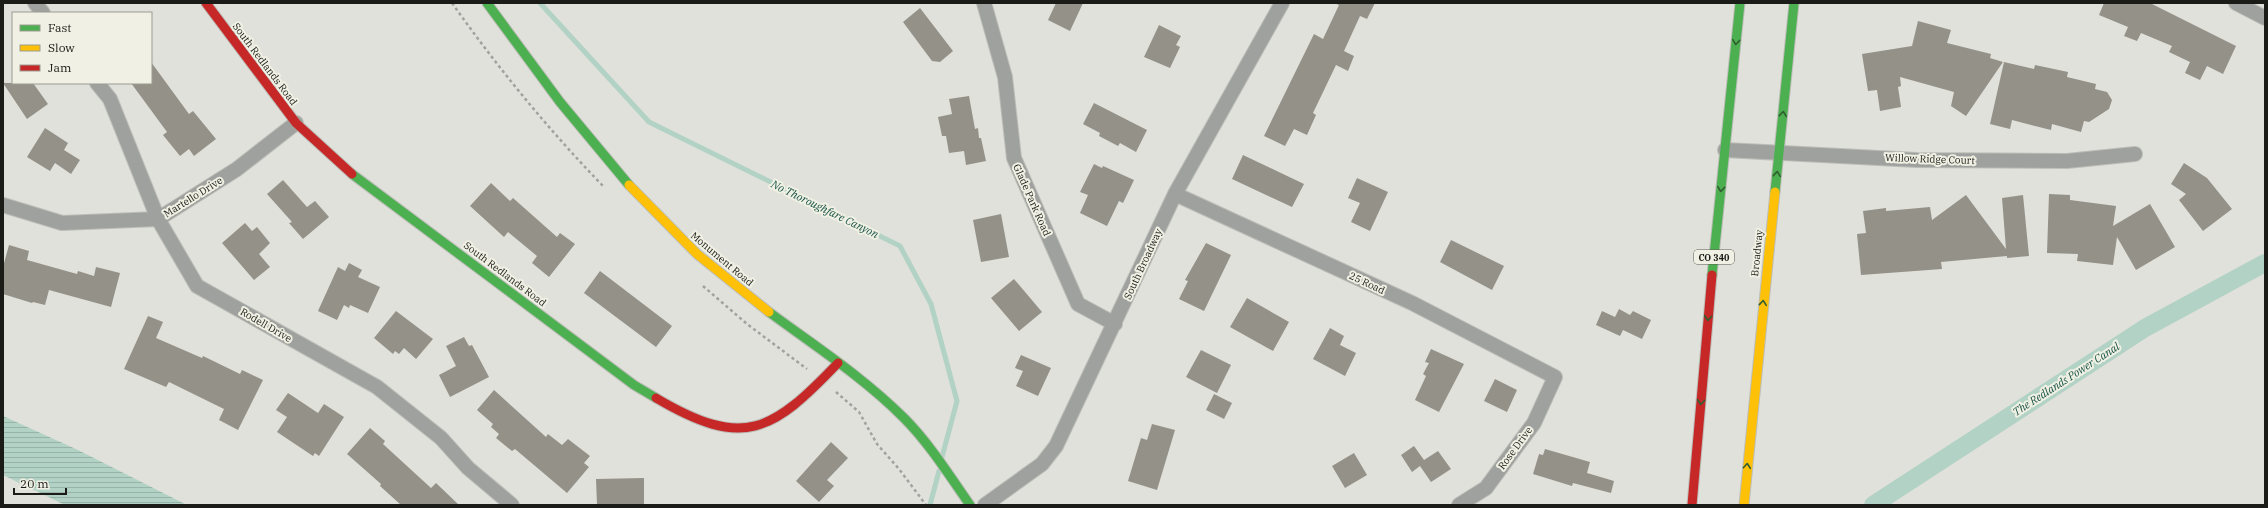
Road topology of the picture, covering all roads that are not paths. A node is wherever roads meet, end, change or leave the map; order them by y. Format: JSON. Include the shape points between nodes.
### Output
{"nodes":[{"id":1,"x":35,"y":3,"type":"edge"},
{"id":2,"x":206,"y":3,"type":"edge"},
{"id":3,"x":487,"y":3,"type":"edge"},
{"id":4,"x":984,"y":3,"type":"edge"},
{"id":5,"x":1282,"y":3,"type":"edge"},
{"id":6,"x":1740,"y":3,"type":"edge"},
{"id":7,"x":1794,"y":3,"type":"edge"},
{"id":8,"x":2236,"y":3,"type":"edge"},
{"id":9,"x":41,"y":12,"type":"edge"},
{"id":10,"x":2265,"y":18,"type":"edge"},
{"id":11,"x":98,"y":84,"type":"edge"},
{"id":12,"x":296,"y":123,"type":"junction"},
{"id":13,"x":1725,"y":150,"type":"junction"},
{"id":14,"x":1779,"y":153,"type":"junction"},
{"id":15,"x":2135,"y":154,"type":"dead end"},
{"id":16,"x":1175,"y":194,"type":"junction"},
{"id":17,"x":3,"y":205,"type":"edge"},
{"id":18,"x":158,"y":219,"type":"junction"},
{"id":19,"x":1115,"y":324,"type":"junction"},
{"id":20,"x":838,"y":363,"type":"junction"},
{"id":21,"x":1555,"y":377,"type":"joint"},
{"id":22,"x":512,"y":505,"type":"edge"},
{"id":23,"x":970,"y":505,"type":"edge"},
{"id":24,"x":985,"y":505,"type":"edge"},
{"id":25,"x":1459,"y":505,"type":"edge"},
{"id":26,"x":1692,"y":505,"type":"edge"},
{"id":27,"x":1744,"y":505,"type":"edge"}],
"edges":[{"from":1,"to":9,"type":"street"},
{"from":2,"to":12,"type":"main road","name":"South Redlands Road"},
{"from":3,"to":20,"type":"main road","name":"Monument Road","via":[[540,80],[645,204],[698,255]]},
{"from":4,"to":19,"type":"street","name":"Glade Park Road","via":[[1005,77],[1014,158],[1078,304]]},
{"from":5,"to":16,"type":"street","name":"South Broadway"},
{"from":6,"to":13,"type":"main road","number":"CO 340","one_way":true},
{"from":14,"to":7,"type":"main road","name":"Broadway","one_way":true},
{"from":8,"to":10,"type":"street"},
{"from":11,"to":18,"type":"street","name":"Rodell Drive","via":[[110,99]]},
{"from":12,"to":18,"type":"street","name":"Martello Drive","via":[[237,170]]},
{"from":12,"to":20,"type":"main road","name":"South Redlands Road","via":[[351,173],[634,385],[679,413],[722,428],[762,426],[794,407]]},
{"from":13,"to":14,"type":"street","name":"Willow Ridge Court"},
{"from":13,"to":26,"type":"main road","number":"CO 340","one_way":true},
{"from":14,"to":15,"type":"street","name":"Willow Ridge Court","via":[[1917,160],[2067,161]]},
{"from":27,"to":14,"type":"main road","name":"Broadway","one_way":true},
{"from":16,"to":19,"type":"street","name":"South Broadway"},
{"from":16,"to":21,"type":"street","name":"25 Road","via":[[1412,303]]},
{"from":17,"to":18,"type":"street","name":"Martello Drive","via":[[62,223]]},
{"from":18,"to":22,"type":"street","name":"Rodell Drive","via":[[198,286],[377,387],[441,438],[468,468]]},
{"from":19,"to":24,"type":"street","name":"South Broadway","via":[[1056,446],[1042,464]]},
{"from":20,"to":23,"type":"main road","name":"Monument Road","via":[[876,393],[920,436]]},
{"from":21,"to":25,"type":"street","name":"Rose Drive","via":[[1534,423],[1486,488]]}]}
